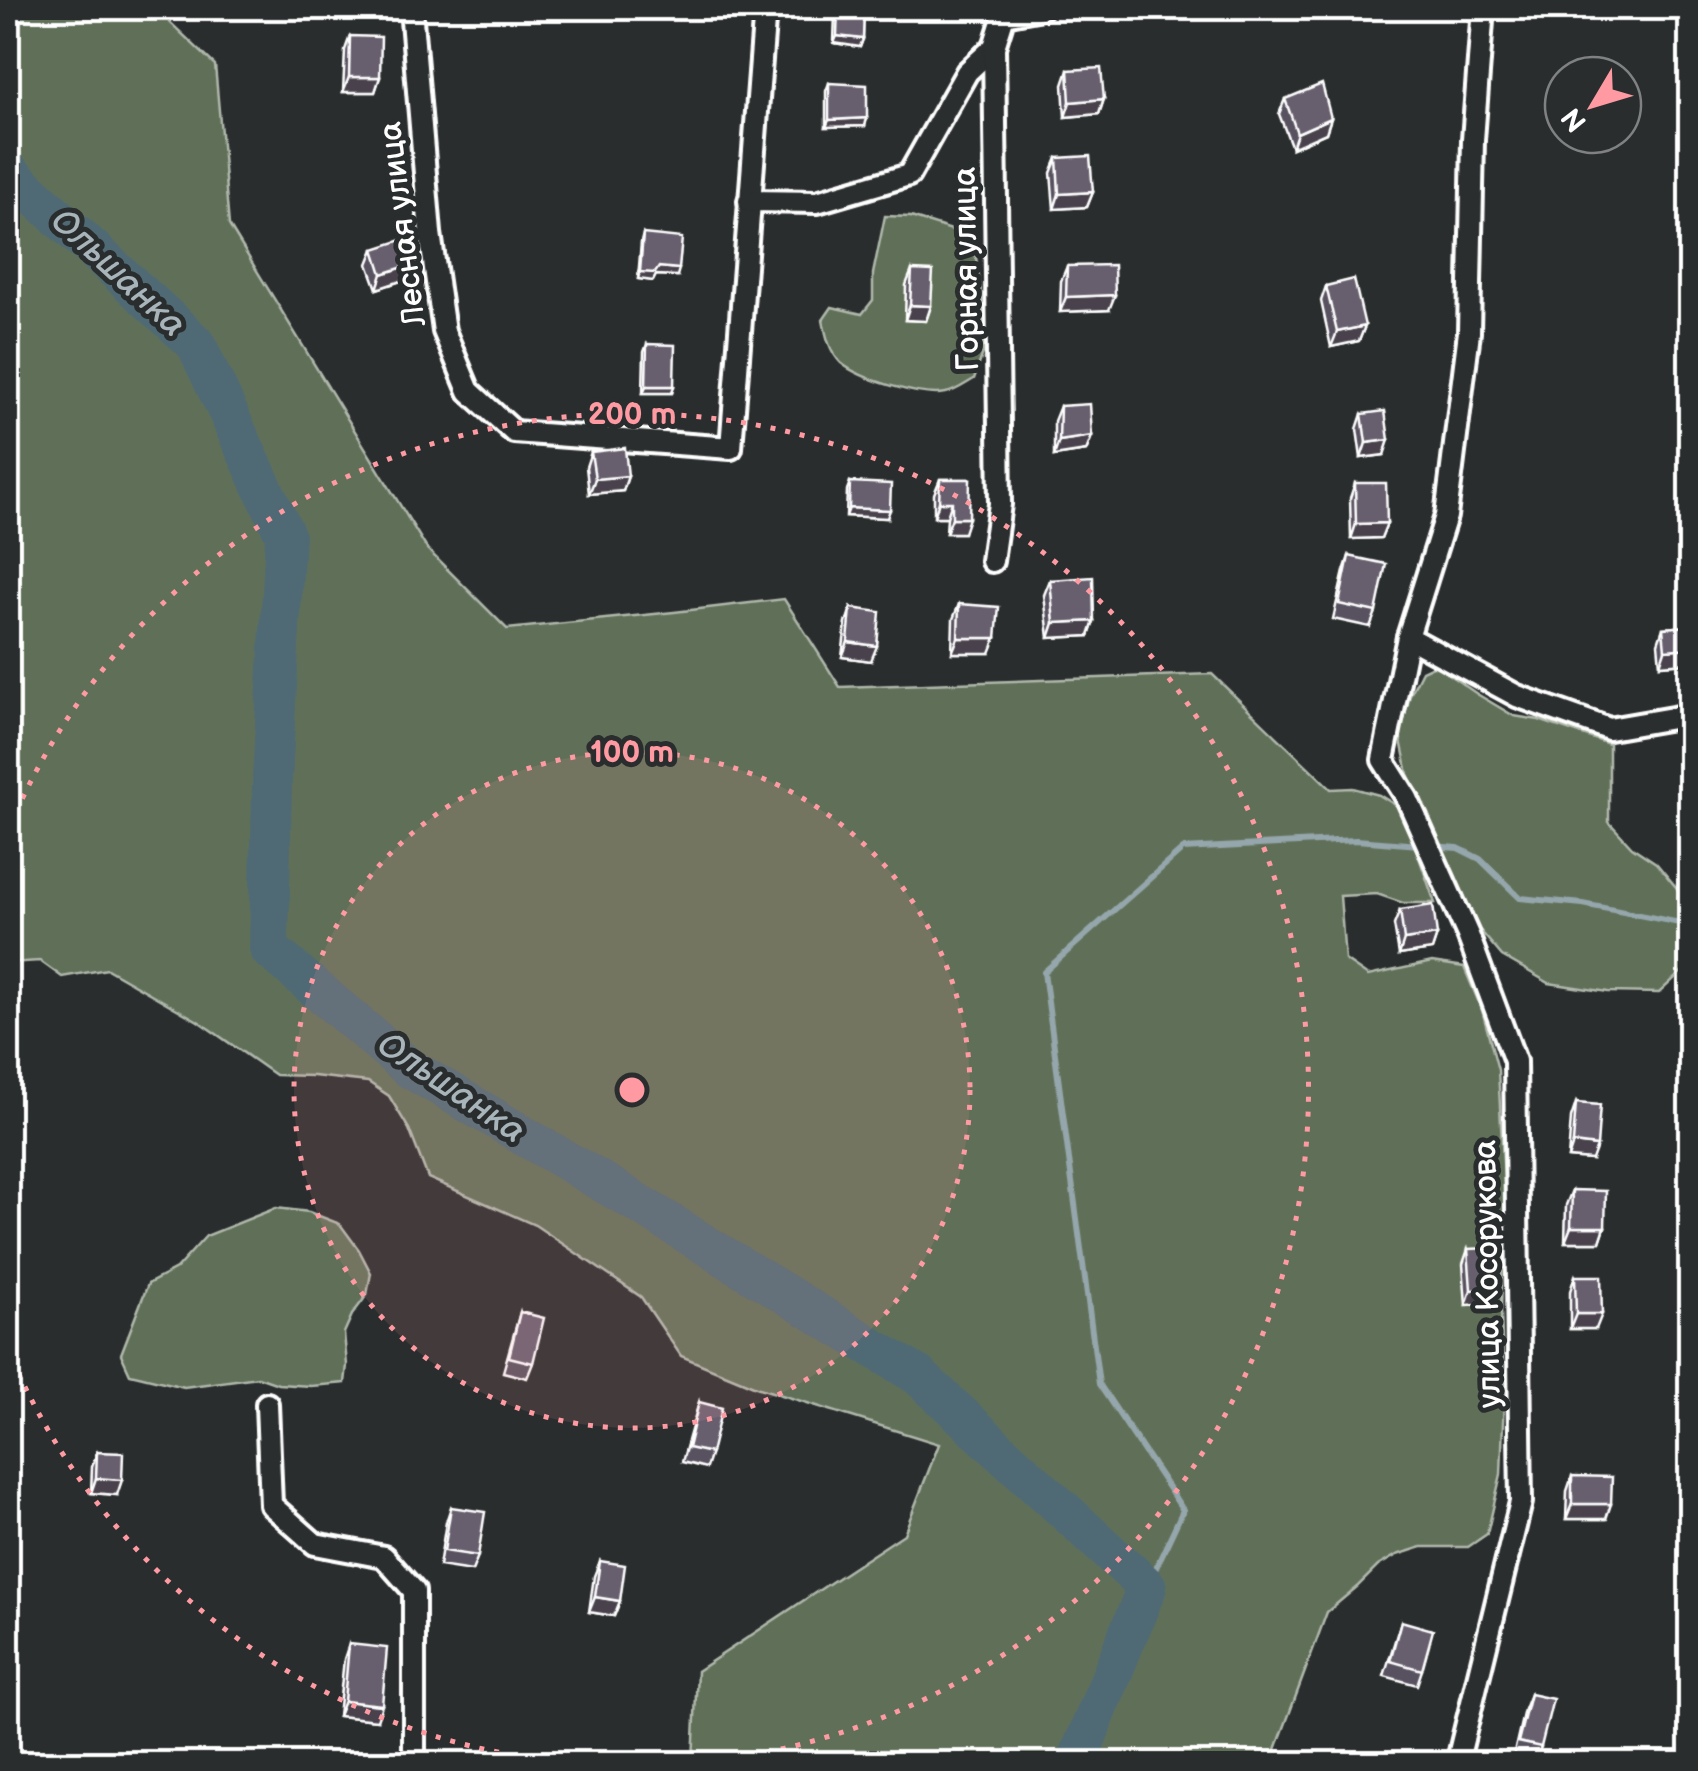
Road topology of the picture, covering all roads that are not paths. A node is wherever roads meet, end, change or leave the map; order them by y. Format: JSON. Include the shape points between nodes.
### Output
{"nodes":[{"id":1,"x":410,"y":8,"type":"edge"},
{"id":2,"x":765,"y":8,"type":"edge"},
{"id":3,"x":1042,"y":8,"type":"edge"},
{"id":4,"x":1482,"y":8,"type":"edge"},
{"id":5,"x":994,"y":46,"type":"junction"},
{"id":6,"x":749,"y":201,"type":"junction"},
{"id":7,"x":992,"y":561,"type":"dead end"},
{"id":8,"x":1408,"y":637,"type":"junction"},
{"id":9,"x":1690,"y":715,"type":"edge"},
{"id":10,"x":267,"y":1404,"type":"dead end"},
{"id":11,"x":414,"y":1764,"type":"edge"},
{"id":12,"x":1457,"y":1764,"type":"edge"}],
"edges":[{"from":1,"to":6,"type":"street","name":"Лесная улица","via":[[444,331],[469,391],[514,432],[730,448]]},
{"from":2,"to":6,"type":"street"},
{"from":3,"to":5,"type":"street","via":[[1004,15]]},
{"from":4,"to":8,"type":"street","name":"улица Косорукова","via":[[1468,332],[1446,516]]},
{"from":5,"to":6,"type":"street","via":[[967,72],[909,175],[817,202]]},
{"from":5,"to":7,"type":"street","name":"Горная улица","via":[[1000,504]]},
{"from":8,"to":9,"type":"street","via":[[1517,696],[1609,729]]},
{"from":8,"to":12,"type":"street","name":"улица Косорукова","via":[[1383,760],[1468,935],[1516,1061],[1522,1502]]},
{"from":10,"to":11,"type":"street","via":[[271,1505],[315,1544],[384,1557],[414,1591]]}]}
